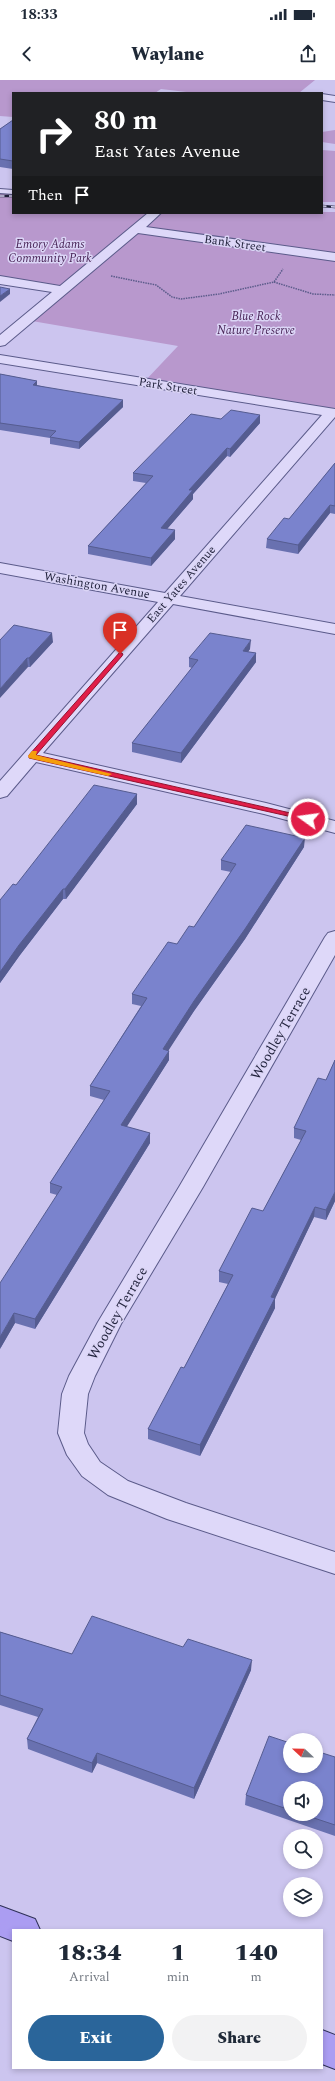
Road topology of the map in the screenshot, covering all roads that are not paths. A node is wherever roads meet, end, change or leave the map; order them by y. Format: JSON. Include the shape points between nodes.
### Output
{"nodes":[{"id":1,"x":323,"y":97,"type":"edge"},
{"id":2,"x":335,"y":99,"type":"edge"},
{"id":3,"x":0,"y":191,"type":"edge"},
{"id":4,"x":12,"y":192,"type":"edge"},
{"id":5,"x":154,"y":214,"type":"edge"},
{"id":6,"x":136,"y":229,"type":"junction"},
{"id":7,"x":335,"y":257,"type":"edge"},
{"id":8,"x":0,"y":280,"type":"edge"},
{"id":9,"x":62,"y":290,"type":"junction"},
{"id":10,"x":0,"y":342,"type":"edge"},
{"id":11,"x":0,"y":359,"type":"edge"},
{"id":12,"x":333,"y":412,"type":"edge"},
{"id":13,"x":0,"y":568,"type":"edge"},
{"id":14,"x":169,"y":598,"type":"junction"},
{"id":15,"x":335,"y":629,"type":"edge"},
{"id":16,"x":31,"y":756,"type":"junction"},
{"id":17,"x":0,"y":792,"type":"edge"},
{"id":18,"x":335,"y":827,"type":"edge"},
{"id":19,"x":335,"y":937,"type":"edge"},
{"id":20,"x":335,"y":1563,"type":"edge"},
{"id":21,"x":0,"y":1921,"type":"edge"},
{"id":22,"x":21,"y":1929,"type":"edge"},
{"id":23,"x":323,"y":2047,"type":"edge"},
{"id":24,"x":335,"y":2052,"type":"edge"}],
"edges":[{"from":1,"to":2,"type":"street"},
{"from":3,"to":4,"type":"lane"},
{"from":5,"to":6,"type":"street"},
{"from":6,"to":7,"type":"street","name":"Bank Street"},
{"from":6,"to":9,"type":"street"},
{"from":8,"to":9,"type":"street"},
{"from":9,"to":10,"type":"street"},
{"from":11,"to":12,"type":"street","name":"Park Street"},
{"from":12,"to":14,"type":"street","name":"East Yates Avenue"},
{"from":13,"to":14,"type":"street","name":"Washington Avenue"},
{"from":14,"to":15,"type":"street","name":"Washington Avenue"},
{"from":14,"to":16,"type":"street","name":"East Yates Avenue"},
{"from":16,"to":17,"type":"street","name":"East Yates Avenue"},
{"from":16,"to":18,"type":"street"},
{"from":19,"to":20,"type":"street","name":"Woodley Terrace","via":[[192,1187],[110,1322],[75,1394],[71,1432],[76,1448],[91,1469],[118,1488],[177,1511]]},
{"from":21,"to":22,"type":"main road"},
{"from":23,"to":24,"type":"main road"}]}
